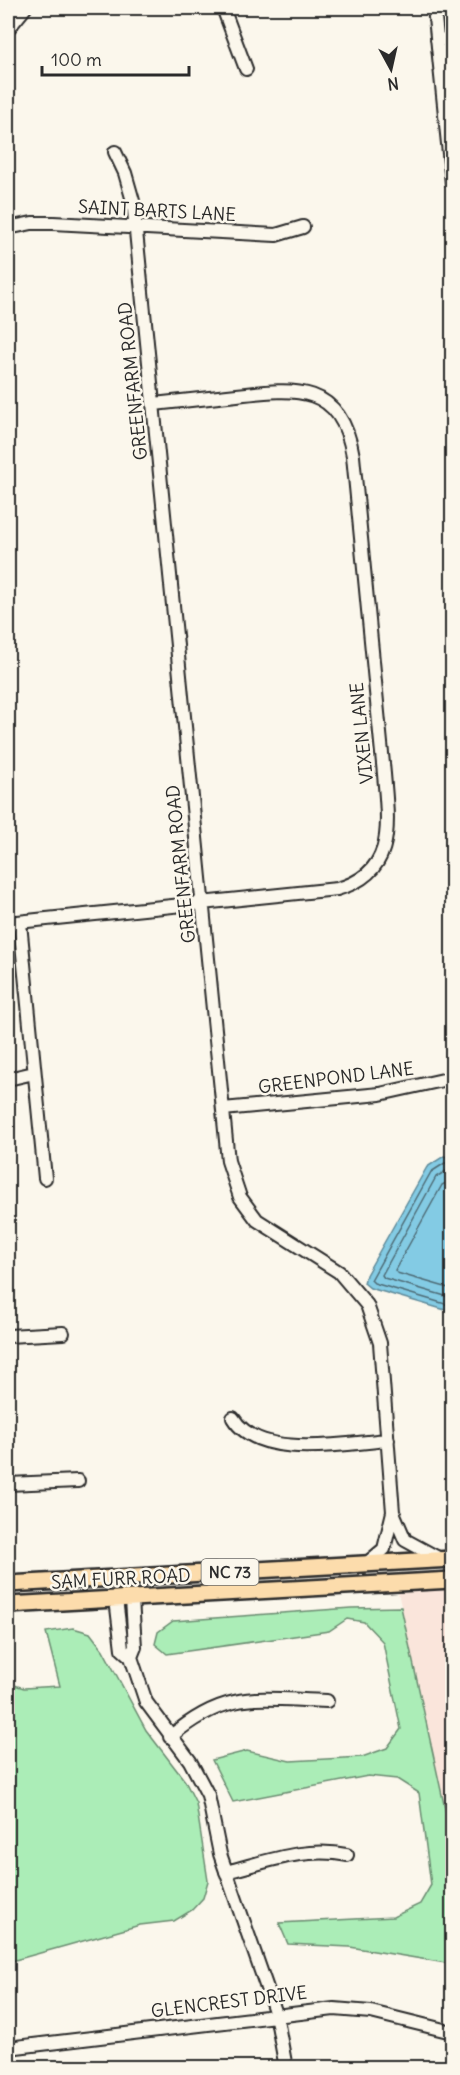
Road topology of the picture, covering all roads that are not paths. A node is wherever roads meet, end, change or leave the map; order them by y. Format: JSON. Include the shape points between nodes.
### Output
{"nodes":[{"id":1,"x":25,"y":8,"type":"edge"},
{"id":2,"x":223,"y":8,"type":"edge"},
{"id":3,"x":434,"y":8,"type":"edge"},
{"id":4,"x":8,"y":29,"type":"edge"},
{"id":5,"x":453,"y":39,"type":"edge"},
{"id":6,"x":437,"y":40,"type":"junction"},
{"id":7,"x":246,"y":69,"type":"dead end"},
{"id":8,"x":115,"y":152,"type":"dead end"},
{"id":9,"x":453,"y":183,"type":"edge"},
{"id":10,"x":303,"y":227,"type":"dead end"},
{"id":11,"x":8,"y":228,"type":"edge"},
{"id":12,"x":135,"y":229,"type":"junction"},
{"id":13,"x":154,"y":404,"type":"junction"},
{"id":14,"x":203,"y":903,"type":"junction"},
{"id":15,"x":14,"y":923,"type":"edge"},
{"id":16,"x":34,"y":1073,"type":"junction"},
{"id":17,"x":453,"y":1078,"type":"edge"},
{"id":18,"x":8,"y":1080,"type":"edge"},
{"id":19,"x":223,"y":1109,"type":"junction"},
{"id":20,"x":45,"y":1178,"type":"dead end"},
{"id":21,"x":63,"y":1333,"type":"dead end"},
{"id":22,"x":8,"y":1336,"type":"edge"},
{"id":23,"x":233,"y":1418,"type":"dead end"},
{"id":24,"x":388,"y":1440,"type":"junction"},
{"id":25,"x":78,"y":1481,"type":"dead end"},
{"id":26,"x":8,"y":1484,"type":"edge"},
{"id":27,"x":393,"y":1512,"type":"junction"},
{"id":28,"x":447,"y":1559,"type":"edge"},
{"id":29,"x":366,"y":1564,"type":"junction"},
{"id":30,"x":303,"y":1568,"type":"junction"},
{"id":31,"x":453,"y":1580,"type":"edge"},
{"id":32,"x":8,"y":1584,"type":"edge"},
{"id":33,"x":124,"y":1599,"type":"junction"},
{"id":34,"x":8,"y":1605,"type":"edge"},
{"id":35,"x":327,"y":1701,"type":"dead end"},
{"id":36,"x":170,"y":1737,"type":"junction"},
{"id":37,"x":347,"y":1855,"type":"dead end"},
{"id":38,"x":226,"y":1872,"type":"junction"},
{"id":39,"x":276,"y":2014,"type":"junction"},
{"id":40,"x":453,"y":2032,"type":"edge"},
{"id":41,"x":8,"y":2048,"type":"edge"},
{"id":42,"x":286,"y":2067,"type":"edge"}],
"edges":[{"from":1,"to":4,"type":"street"},
{"from":2,"to":7,"type":"street"},
{"from":3,"to":6,"type":"street"},
{"from":5,"to":6,"type":"street"},
{"from":6,"to":9,"type":"street"},
{"from":8,"to":12,"type":"street","name":"GREENFARM ROAD","via":[[130,189]]},
{"from":10,"to":12,"type":"street","name":"SAINT BARTS LANE","via":[[276,235]]},
{"from":11,"to":12,"type":"street","name":"SAINT BARTS LANE","via":[[32,223]]},
{"from":12,"to":13,"type":"street","name":"GREENFARM ROAD"},
{"from":13,"to":14,"type":"street","name":"GREENFARM ROAD"},
{"from":13,"to":14,"type":"street","name":"VIXEN LANE","via":[[289,390],[312,394],[339,416],[353,456],[388,818],[386,844],[375,866],[364,877],[337,889]]},
{"from":14,"to":15,"type":"street","name":"VIXEN LANE"},
{"from":14,"to":19,"type":"street","name":"GREENFARM ROAD"},
{"from":15,"to":16,"type":"street"},
{"from":16,"to":18,"type":"street"},
{"from":16,"to":20,"type":"street"},
{"from":17,"to":19,"type":"street","name":"GREENPOND LANE","via":[[380,1094]]},
{"from":19,"to":24,"type":"street","name":"GREENFARM ROAD","via":[[230,1170],[248,1210],[270,1231],[339,1272],[360,1295],[374,1319],[380,1343]]},
{"from":21,"to":22,"type":"street"},
{"from":23,"to":24,"type":"street","via":[[249,1434],[285,1445]]},
{"from":24,"to":27,"type":"street","name":"GREENFARM ROAD"},
{"from":25,"to":26,"type":"street"},
{"from":27,"to":28,"type":"street","name":"GREENFARM ROAD","via":[[405,1540],[420,1551]]},
{"from":27,"to":29,"type":"street","name":"GREENFARM ROAD","via":[[384,1549]]},
{"from":28,"to":29,"type":"main road","name":"SAM FURR ROAD","number":"NC 73"},
{"from":29,"to":30,"type":"main road","name":"SAM FURR ROAD","number":"NC 73"},
{"from":30,"to":32,"type":"main road","name":"SAM FURR ROAD","number":"NC 73"},
{"from":30,"to":33,"type":"main road","via":[[136,1587],[129,1589]]},
{"from":31,"to":33,"type":"main road","name":"SAM FURR ROAD","number":"NC 73"},
{"from":33,"to":34,"type":"main road","name":"SAM FURR ROAD","number":"NC 73"},
{"from":33,"to":36,"type":"street","via":[[122,1649],[131,1657],[146,1702]]},
{"from":35,"to":36,"type":"street","via":[[249,1699],[223,1703],[189,1720]]},
{"from":36,"to":38,"type":"street","via":[[204,1786]]},
{"from":37,"to":38,"type":"street","via":[[302,1853]]},
{"from":38,"to":39,"type":"street"},
{"from":39,"to":40,"type":"street","name":"GLENCREST DRIVE","via":[[352,2010]]},
{"from":39,"to":41,"type":"street","name":"GLENCREST DRIVE"},
{"from":39,"to":42,"type":"street"}]}
